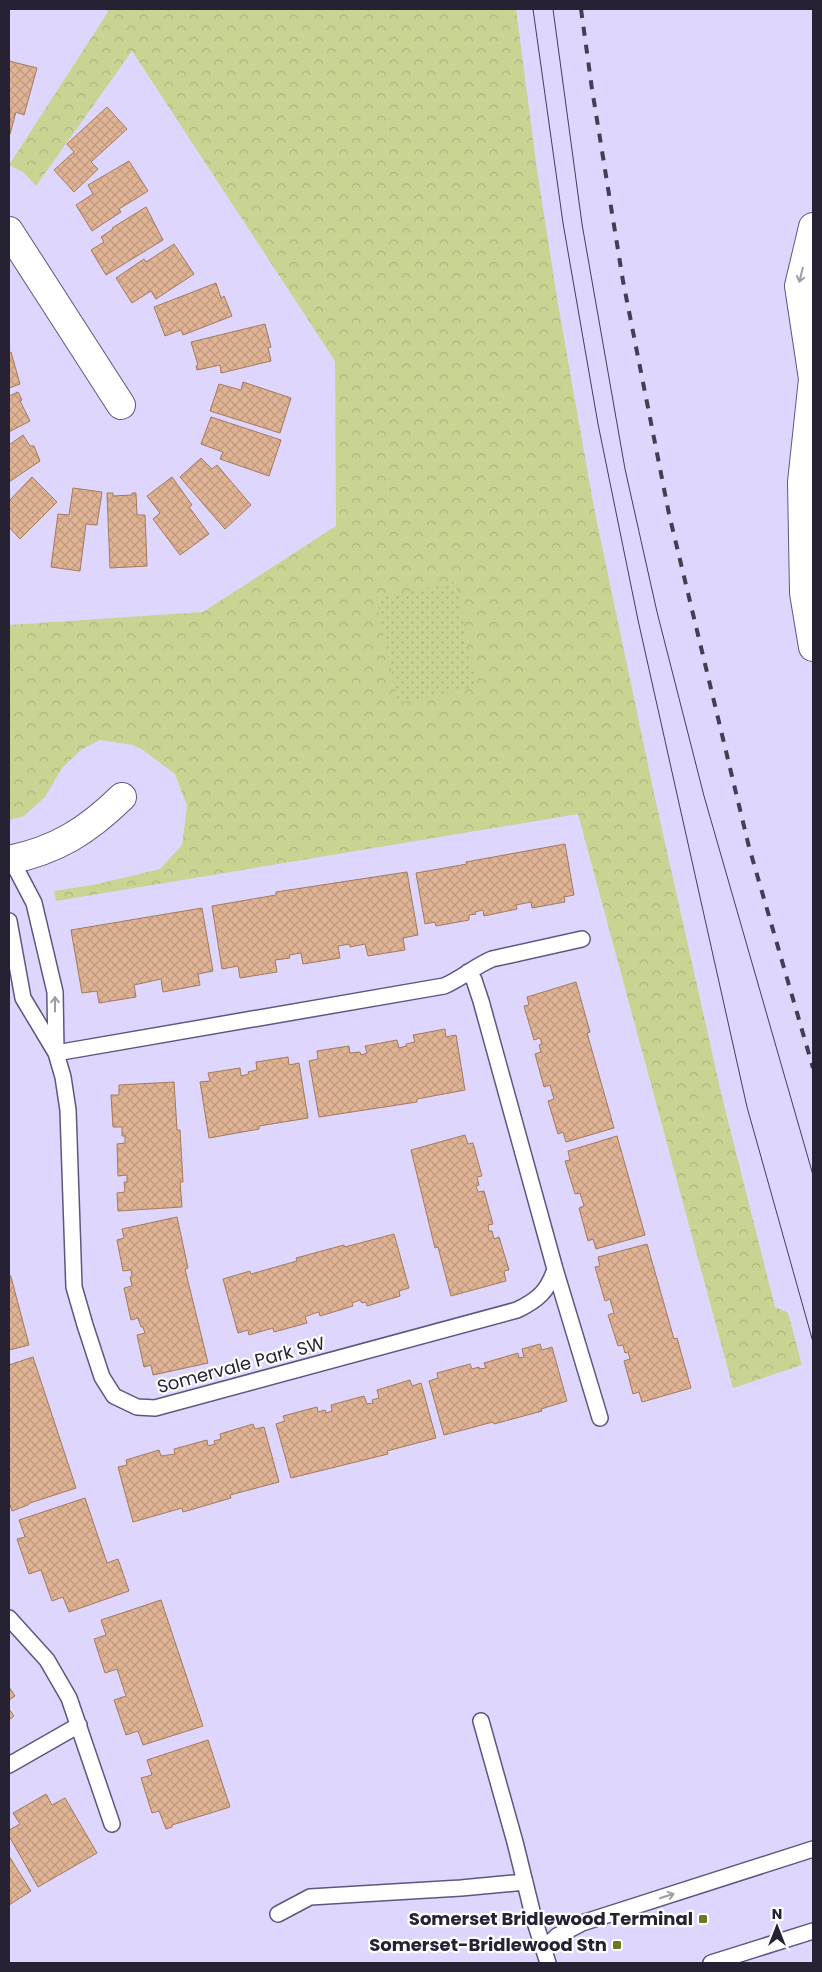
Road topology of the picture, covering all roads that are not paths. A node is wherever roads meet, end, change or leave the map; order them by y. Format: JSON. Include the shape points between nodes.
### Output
{"nodes":[{"id":1,"x":813,"y":227,"type":"edge"},
{"id":2,"x":9,"y":231,"type":"edge"},
{"id":3,"x":813,"y":379,"type":"edge"},
{"id":4,"x":121,"y":405,"type":"dead end"},
{"id":5,"x":813,"y":647,"type":"edge"},
{"id":6,"x":122,"y":797,"type":"dead end"},
{"id":7,"x":10,"y":863,"type":"edge"},
{"id":8,"x":9,"y":921,"type":"edge"},
{"id":9,"x":582,"y":939,"type":"dead end"},
{"id":10,"x":468,"y":972,"type":"junction"},
{"id":11,"x":56,"y":1053,"type":"junction"},
{"id":12,"x":555,"y":1269,"type":"junction"},
{"id":13,"x":600,"y":1418,"type":"dead end"},
{"id":14,"x":9,"y":1618,"type":"edge"},
{"id":15,"x":481,"y":1721,"type":"dead end"},
{"id":16,"x":79,"y":1725,"type":"junction"},
{"id":17,"x":9,"y":1765,"type":"edge"},
{"id":18,"x":112,"y":1824,"type":"dead end"},
{"id":19,"x":813,"y":1849,"type":"edge"},
{"id":20,"x":525,"y":1882,"type":"junction"},
{"id":21,"x":278,"y":1914,"type":"dead end"},
{"id":22,"x":813,"y":1931,"type":"edge"},
{"id":23,"x":545,"y":1956,"type":"edge"},
{"id":24,"x":711,"y":1963,"type":"edge"}],
"edges":[{"from":1,"to":3,"type":"street","one_way":true,"via":[[799,286]]},
{"from":2,"to":4,"type":"street"},
{"from":3,"to":5,"type":"street","via":[[802,482],[804,593]]},
{"from":6,"to":7,"type":"street","via":[[91,826]]},
{"from":11,"to":7,"type":"lane","name":"Somervale Park SW","one_way":true,"via":[[55,992],[34,903]]},
{"from":8,"to":11,"type":"lane","name":"Somervale Park SW","via":[[22,998]]},
{"from":9,"to":10,"type":"lane","via":[[492,958]]},
{"from":10,"to":11,"type":"lane","via":[[444,986]]},
{"from":10,"to":12,"type":"lane","via":[[481,1002]]},
{"from":11,"to":12,"type":"lane","name":"Somervale Park SW","via":[[68,1110],[74,1287],[102,1377],[114,1396],[123,1402],[155,1408],[517,1310],[541,1294],[550,1284]]},
{"from":12,"to":13,"type":"lane"},
{"from":14,"to":16,"type":"lane","via":[[47,1660],[69,1698]]},
{"from":15,"to":20,"type":"lane"},
{"from":16,"to":17,"type":"lane"},
{"from":16,"to":18,"type":"lane"},
{"from":23,"to":19,"type":"lane","one_way":true,"via":[[557,1936],[582,1923]]},
{"from":20,"to":21,"type":"lane","via":[[310,1897]]},
{"from":20,"to":23,"type":"lane"},
{"from":22,"to":24,"type":"lane"}]}
